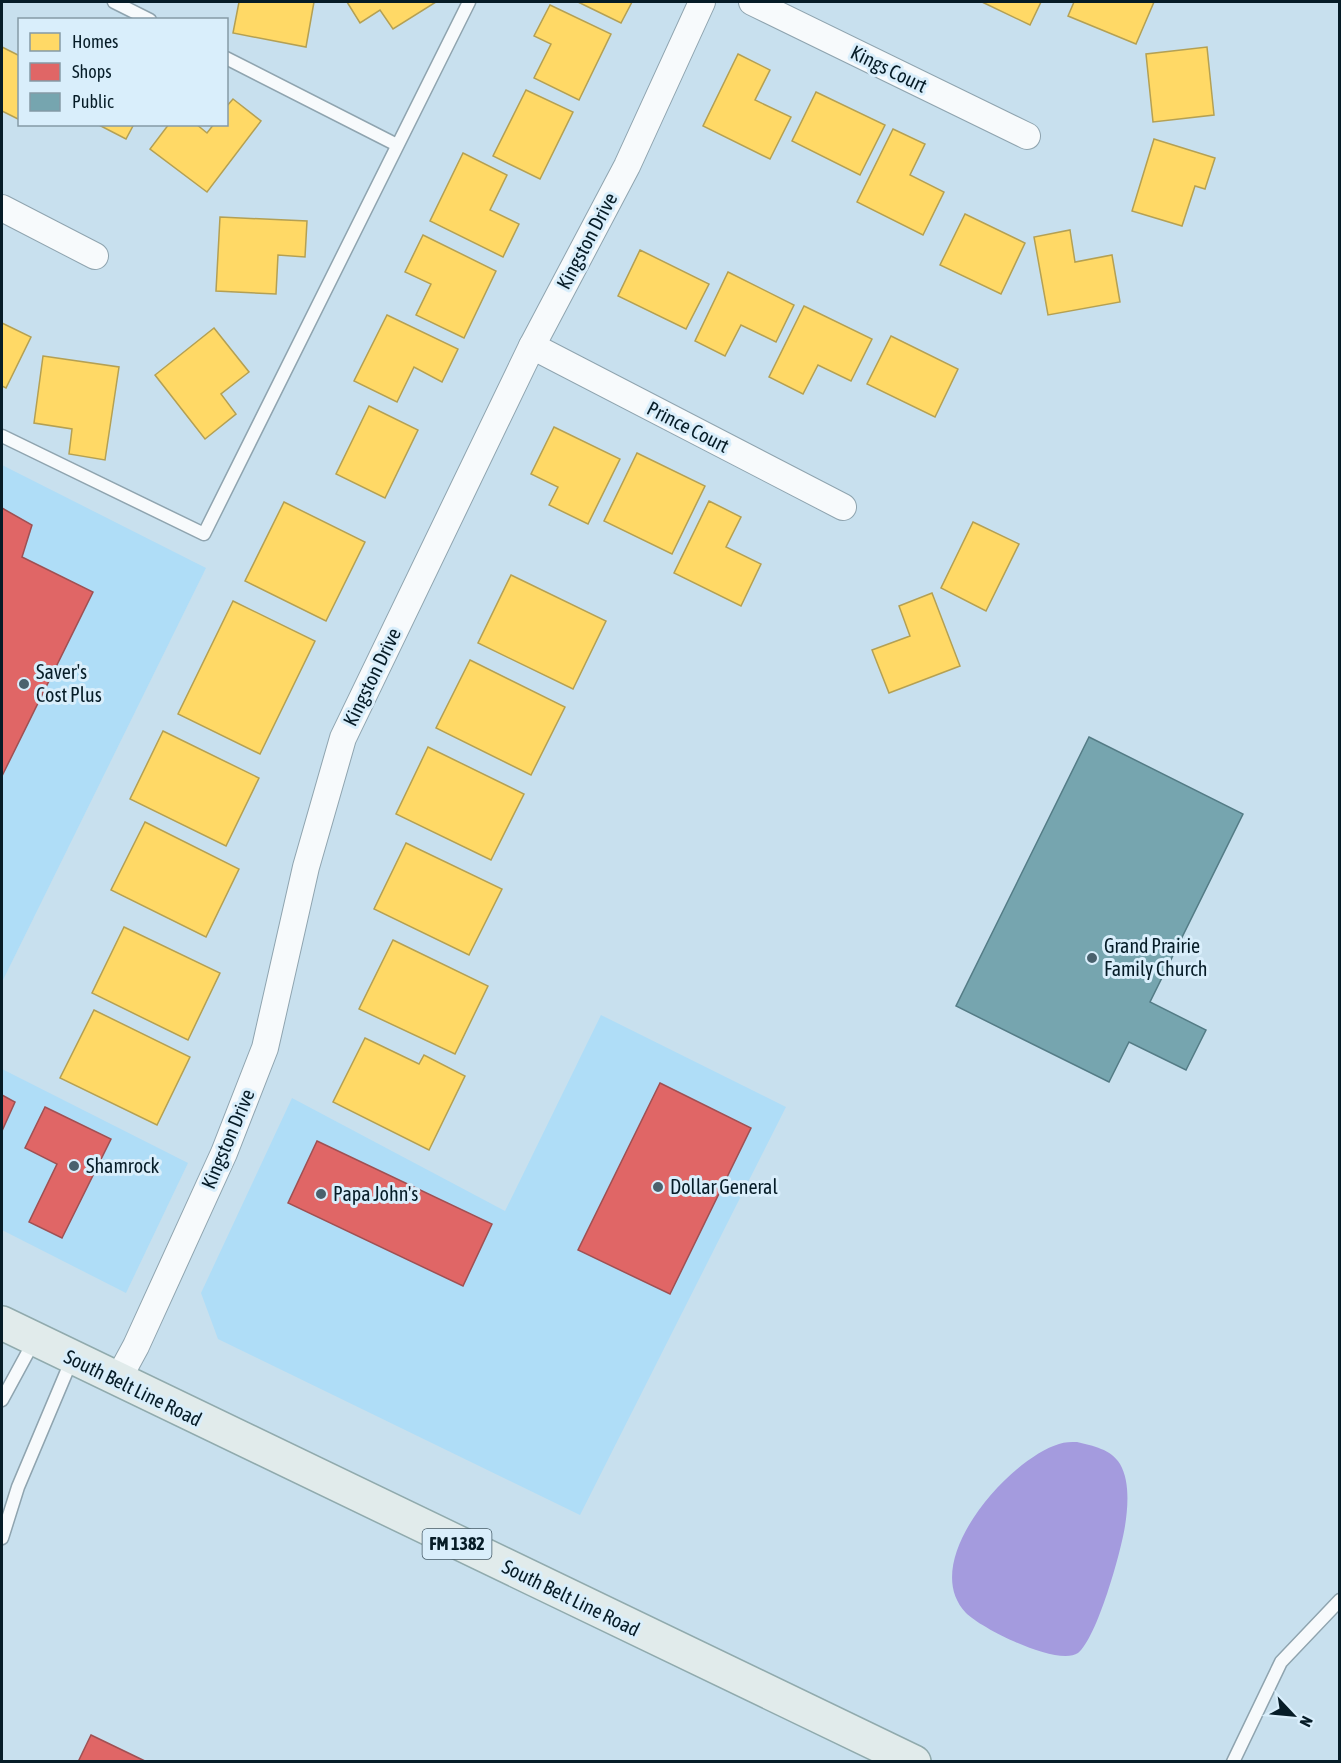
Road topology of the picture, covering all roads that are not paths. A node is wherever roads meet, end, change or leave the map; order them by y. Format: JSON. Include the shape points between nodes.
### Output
{"nodes":[{"id":1,"x":114,"y":2,"type":"edge"},
{"id":2,"x":469,"y":2,"type":"edge"},
{"id":3,"x":702,"y":2,"type":"edge"},
{"id":4,"x":752,"y":2,"type":"edge"},
{"id":5,"x":146,"y":18,"type":"edge"},
{"id":6,"x":228,"y":59,"type":"edge"},
{"id":7,"x":1027,"y":136,"type":"dead end"},
{"id":8,"x":397,"y":145,"type":"junction"},
{"id":9,"x":2,"y":208,"type":"edge"},
{"id":10,"x":95,"y":256,"type":"dead end"},
{"id":11,"x":532,"y":346,"type":"junction"},
{"id":12,"x":2,"y":436,"type":"edge"},
{"id":13,"x":843,"y":507,"type":"dead end"},
{"id":14,"x":2,"y":1323,"type":"edge"},
{"id":15,"x":35,"y":1340,"type":"junction"},
{"id":16,"x":72,"y":1359,"type":"junction"},
{"id":17,"x":117,"y":1381,"type":"junction"},
{"id":18,"x":2,"y":1400,"type":"edge"},
{"id":19,"x":2,"y":1538,"type":"edge"},
{"id":20,"x":1340,"y":1600,"type":"edge"},
{"id":21,"x":914,"y":1761,"type":"edge"},
{"id":22,"x":1233,"y":1761,"type":"edge"}],
"edges":[{"from":1,"to":5,"type":"lane"},
{"from":2,"to":8,"type":"lane"},
{"from":3,"to":11,"type":"street","name":"Kingston Drive","via":[[627,166]]},
{"from":4,"to":7,"type":"street","name":"Kings Court"},
{"from":6,"to":8,"type":"lane"},
{"from":8,"to":12,"type":"lane","via":[[204,534]]},
{"from":9,"to":10,"type":"street"},
{"from":11,"to":13,"type":"street","name":"Prince Court"},
{"from":11,"to":17,"type":"street","name":"Kingston Drive","via":[[343,738],[306,867],[265,1048],[224,1153]]},
{"from":14,"to":15,"type":"main road","name":"South Belt Line Road","number":"FM 1382"},
{"from":15,"to":16,"type":"main road","name":"South Belt Line Road","number":"FM 1382"},
{"from":15,"to":18,"type":"lane"},
{"from":16,"to":17,"type":"main road","name":"South Belt Line Road","number":"FM 1382"},
{"from":16,"to":19,"type":"lane","via":[[18,1487]]},
{"from":17,"to":21,"type":"main road","name":"South Belt Line Road","number":"FM 1382"},
{"from":20,"to":22,"type":"lane","via":[[1281,1662]]}]}
